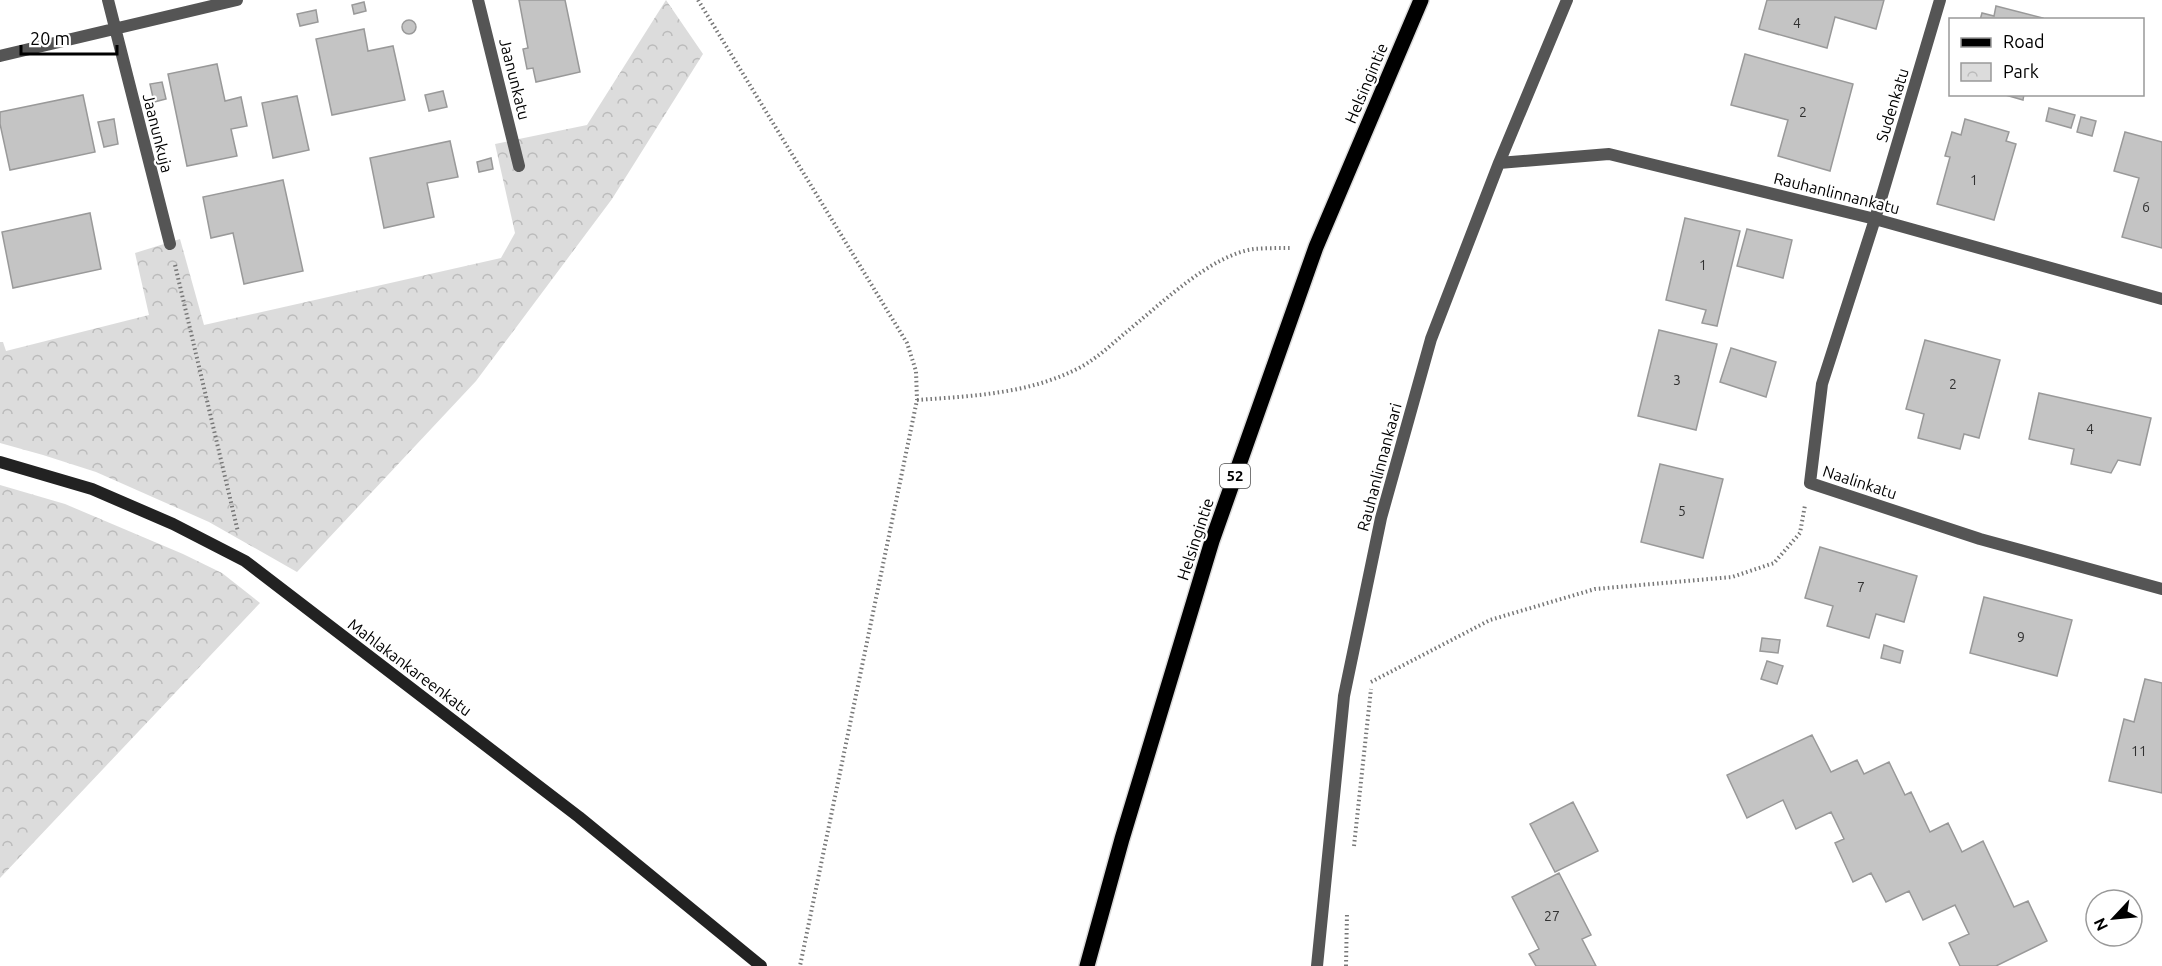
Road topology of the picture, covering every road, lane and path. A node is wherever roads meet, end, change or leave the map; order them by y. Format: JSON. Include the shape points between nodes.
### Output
{"nodes":[{"id":1,"x":108,"y":0,"type":"edge"},
{"id":2,"x":237,"y":0,"type":"edge"},
{"id":3,"x":478,"y":0,"type":"edge"},
{"id":4,"x":698,"y":0,"type":"edge"},
{"id":5,"x":1421,"y":0,"type":"edge"},
{"id":6,"x":1567,"y":0,"type":"edge"},
{"id":7,"x":1940,"y":0,"type":"edge"},
{"id":8,"x":115,"y":30,"type":"junction"},
{"id":9,"x":0,"y":56,"type":"edge"},
{"id":10,"x":1499,"y":163,"type":"junction"},
{"id":11,"x":519,"y":165,"type":"dead end"},
{"id":12,"x":1875,"y":219,"type":"junction"},
{"id":13,"x":170,"y":243,"type":"joint"},
{"id":14,"x":1317,"y":247,"type":"junction"},
{"id":15,"x":2162,"y":299,"type":"edge"},
{"id":16,"x":917,"y":400,"type":"junction"},
{"id":17,"x":0,"y":462,"type":"edge"},
{"id":18,"x":1810,"y":483,"type":"junction"},
{"id":19,"x":245,"y":561,"type":"junction"},
{"id":20,"x":2162,"y":589,"type":"edge"},
{"id":21,"x":1372,"y":681,"type":"junction"},
{"id":22,"x":1344,"y":696,"type":"junction"},
{"id":23,"x":1353,"y":856,"type":"dead end"},
{"id":24,"x":1348,"y":902,"type":"dead end"},
{"id":25,"x":800,"y":964,"type":"edge"},
{"id":26,"x":761,"y":966,"type":"edge"},
{"id":27,"x":807,"y":966,"type":"edge"},
{"id":28,"x":1087,"y":966,"type":"edge"},
{"id":29,"x":1317,"y":966,"type":"edge"},
{"id":30,"x":1346,"y":966,"type":"edge"}],
"edges":[{"from":1,"to":8,"type":"street","name":"Jaanunkuja"},
{"from":2,"to":8,"type":"street"},
{"from":3,"to":11,"type":"street","name":"Jaanunkatu"},
{"from":4,"to":16,"type":"path","via":[[907,343],[916,371]]},
{"from":5,"to":14,"type":"main road","name":"Helsingintie","number":"52"},
{"from":6,"to":10,"type":"street","name":"Rauhanlinnankaari"},
{"from":7,"to":12,"type":"street","name":"Sudenkatu"},
{"from":8,"to":9,"type":"street"},
{"from":8,"to":13,"type":"street","name":"Jaanunkuja"},
{"from":10,"to":12,"type":"street","name":"Rauhanlinnankatu","via":[[1609,154]]},
{"from":10,"to":22,"type":"street","name":"Rauhanlinnankaari","via":[[1431,339],[1381,518]]},
{"from":12,"to":15,"type":"street","name":"Rauhanlinnankatu"},
{"from":12,"to":18,"type":"street","name":"Naalinkatu","via":[[1822,384]]},
{"from":13,"to":19,"type":"path"},
{"from":14,"to":16,"type":"path","via":[[1252,250],[1218,262],[1190,280],[1109,347],[1048,382],[1002,393]]},
{"from":14,"to":28,"type":"main road","name":"Helsingintie","number":"52","via":[[1212,541]]},
{"from":16,"to":25,"type":"path"},
{"from":17,"to":19,"type":"street","name":"Mahlakankareenkatu","via":[[92,489]]},
{"from":18,"to":20,"type":"street","name":"Naalinkatu","via":[[1980,539]]},
{"from":18,"to":21,"type":"path","via":[[1800,533],[1774,563],[1732,577],[1595,589],[1490,620]]},
{"from":19,"to":26,"type":"street","name":"Mahlakankareenkatu","via":[[579,816]]},
{"from":21,"to":22,"type":"path"},
{"from":21,"to":23,"type":"path"},
{"from":22,"to":29,"type":"street","name":"Rauhanlinnankaari"},
{"from":24,"to":30,"type":"path"},
{"from":25,"to":27,"type":"path"}]}
